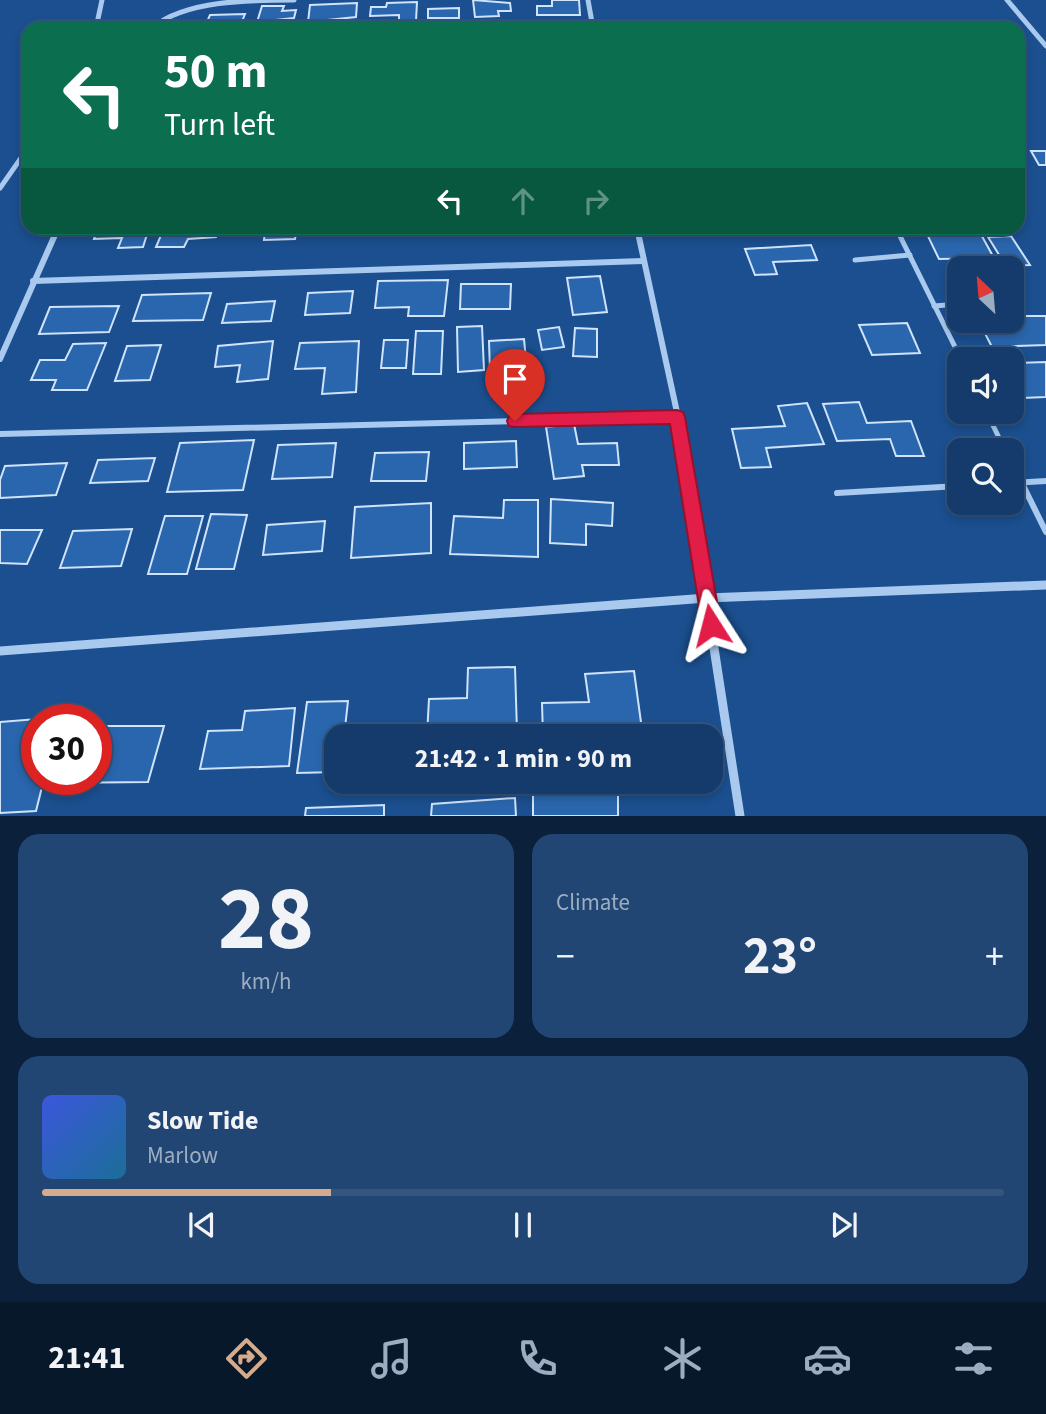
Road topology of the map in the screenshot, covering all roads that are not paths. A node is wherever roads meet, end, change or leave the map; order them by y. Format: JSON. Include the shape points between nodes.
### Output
{"nodes":[{"id":1,"x":102,"y":0,"type":"edge"},
{"id":2,"x":294,"y":0,"type":"edge"},
{"id":3,"x":588,"y":0,"type":"edge"},
{"id":4,"x":1007,"y":0,"type":"edge"},
{"id":5,"x":98,"y":21,"type":"edge"},
{"id":6,"x":158,"y":21,"type":"edge"},
{"id":7,"x":592,"y":21,"type":"edge"},
{"id":8,"x":1025,"y":21,"type":"edge"},
{"id":9,"x":1025,"y":21,"type":"edge"},
{"id":10,"x":1046,"y":46,"type":"edge"},
{"id":11,"x":21,"y":158,"type":"edge"},
{"id":12,"x":0,"y":188,"type":"edge"},
{"id":13,"x":55,"y":235,"type":"edge"},
{"id":14,"x":638,"y":235,"type":"edge"},
{"id":15,"x":899,"y":235,"type":"edge"},
{"id":16,"x":909,"y":255,"type":"junction"},
{"id":17,"x":855,"y":260,"type":"dead end"},
{"id":18,"x":643,"y":261,"type":"junction"},
{"id":19,"x":33,"y":281,"type":"junction"},
{"id":20,"x":947,"y":305,"type":"edge"},
{"id":21,"x":934,"y":306,"type":"junction"},
{"id":22,"x":955,"y":347,"type":"edge"},
{"id":23,"x":0,"y":359,"type":"edge"},
{"id":24,"x":677,"y":417,"type":"junction"},
{"id":25,"x":0,"y":434,"type":"edge"},
{"id":26,"x":1046,"y":481,"type":"edge"},
{"id":27,"x":1024,"y":482,"type":"edge"},
{"id":28,"x":1024,"y":486,"type":"edge"},
{"id":29,"x":947,"y":487,"type":"edge"},
{"id":30,"x":837,"y":493,"type":"dead end"},
{"id":31,"x":1046,"y":532,"type":"edge"},
{"id":32,"x":1046,"y":585,"type":"edge"},
{"id":33,"x":707,"y":598,"type":"junction"},
{"id":34,"x":0,"y":651,"type":"edge"},
{"id":35,"x":740,"y":816,"type":"edge"}],
"edges":[{"from":1,"to":5,"type":"street"},
{"from":2,"to":6,"type":"street","via":[[185,5]]},
{"from":3,"to":7,"type":"street"},
{"from":4,"to":9,"type":"street"},
{"from":8,"to":10,"type":"street"},
{"from":11,"to":12,"type":"street"},
{"from":13,"to":19,"type":"street"},
{"from":14,"to":18,"type":"street"},
{"from":15,"to":16,"type":"lane"},
{"from":16,"to":17,"type":"lane"},
{"from":16,"to":21,"type":"lane"},
{"from":18,"to":19,"type":"street"},
{"from":18,"to":24,"type":"street"},
{"from":19,"to":23,"type":"street"},
{"from":20,"to":21,"type":"lane"},
{"from":21,"to":22,"type":"lane"},
{"from":24,"to":25,"type":"street"},
{"from":24,"to":33,"type":"street"},
{"from":26,"to":27,"type":"lane"},
{"from":28,"to":31,"type":"lane"},
{"from":29,"to":30,"type":"lane"},
{"from":32,"to":33,"type":"street"},
{"from":33,"to":34,"type":"street"},
{"from":33,"to":35,"type":"street"}]}
